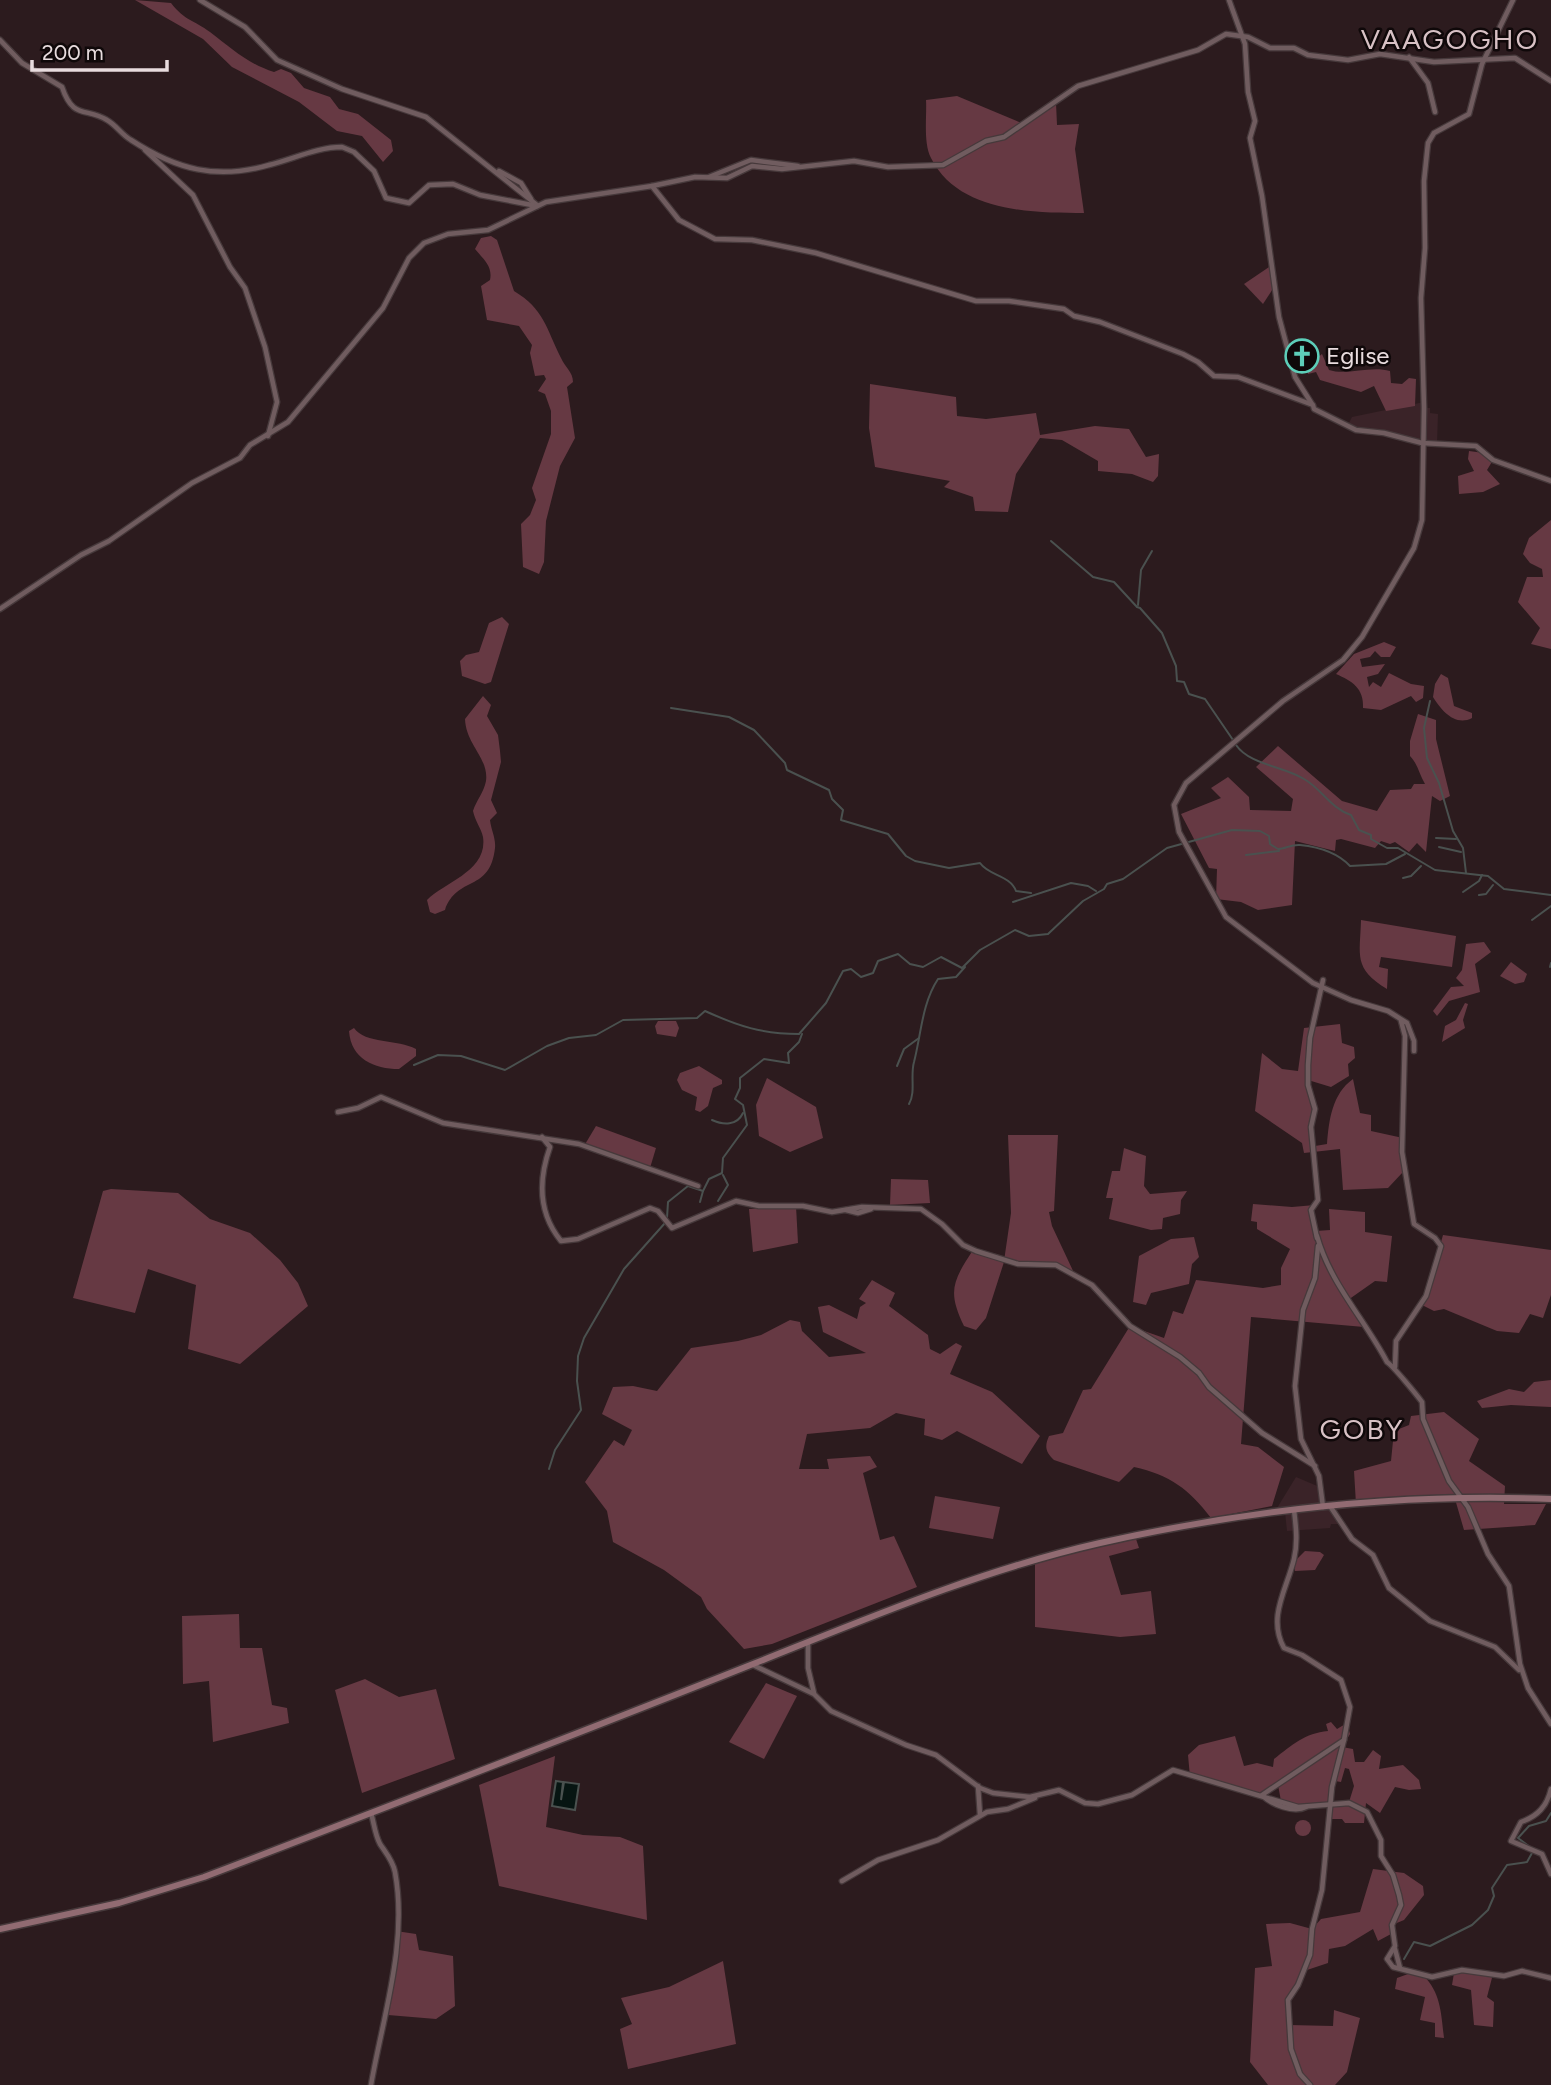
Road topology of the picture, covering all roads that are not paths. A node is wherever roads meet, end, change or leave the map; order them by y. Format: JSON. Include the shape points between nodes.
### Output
{"nodes":[{"id":1,"x":200,"y":0,"type":"edge"},
{"id":2,"x":1229,"y":0,"type":"edge"},
{"id":3,"x":1513,"y":0,"type":"edge"},
{"id":4,"x":1241,"y":35,"type":"junction"},
{"id":5,"x":0,"y":40,"type":"edge"},
{"id":6,"x":1408,"y":56,"type":"junction"},
{"id":7,"x":1484,"y":60,"type":"junction"},
{"id":8,"x":1551,"y":81,"type":"edge"},
{"id":9,"x":1435,"y":112,"type":"dead end"},
{"id":10,"x":135,"y":143,"type":"junction"},
{"id":11,"x":802,"y":167,"type":"junction"},
{"id":12,"x":708,"y":178,"type":"junction"},
{"id":13,"x":652,"y":186,"type":"junction"},
{"id":14,"x":535,"y":204,"type":"junction"},
{"id":15,"x":1313,"y":405,"type":"junction"},
{"id":16,"x":268,"y":437,"type":"junction"},
{"id":17,"x":1422,"y":443,"type":"junction"},
{"id":18,"x":1551,"y":481,"type":"edge"},
{"id":19,"x":0,"y":609,"type":"edge"},
{"id":20,"x":1323,"y":980,"type":"dead end"},
{"id":21,"x":1322,"y":988,"type":"junction"},
{"id":22,"x":1399,"y":1018,"type":"junction"},
{"id":23,"x":1414,"y":1051,"type":"dead end"},
{"id":24,"x":338,"y":1112,"type":"dead end"},
{"id":25,"x":542,"y":1137,"type":"junction"},
{"id":26,"x":698,"y":1185,"type":"dead end"},
{"id":27,"x":1317,"y":1236,"type":"junction"},
{"id":28,"x":1395,"y":1367,"type":"junction"},
{"id":29,"x":1315,"y":1466,"type":"junction"},
{"id":30,"x":1461,"y":1499,"type":"junction"},
{"id":31,"x":1551,"y":1499,"type":"edge"},
{"id":32,"x":1327,"y":1506,"type":"junction"},
{"id":33,"x":1294,"y":1510,"type":"junction"},
{"id":34,"x":808,"y":1643,"type":"junction"},
{"id":35,"x":752,"y":1664,"type":"junction"},
{"id":36,"x":1522,"y":1674,"type":"junction"},
{"id":37,"x":814,"y":1694,"type":"junction"},
{"id":38,"x":1551,"y":1724,"type":"edge"},
{"id":39,"x":1344,"y":1740,"type":"junction"},
{"id":40,"x":978,"y":1786,"type":"junction"},
{"id":41,"x":1551,"y":1789,"type":"edge"},
{"id":42,"x":1262,"y":1795,"type":"junction"},
{"id":43,"x":1039,"y":1797,"type":"junction"},
{"id":44,"x":1333,"y":1803,"type":"junction"},
{"id":45,"x":371,"y":1812,"type":"junction"},
{"id":46,"x":980,"y":1816,"type":"junction"},
{"id":47,"x":1542,"y":1854,"type":"junction"},
{"id":48,"x":1551,"y":1856,"type":"edge"},
{"id":49,"x":1551,"y":1874,"type":"edge"},
{"id":50,"x":842,"y":1881,"type":"dead end"},
{"id":51,"x":0,"y":1929,"type":"edge"},
{"id":52,"x":1395,"y":1949,"type":"junction"},
{"id":53,"x":1400,"y":1968,"type":"junction"},
{"id":54,"x":1551,"y":1978,"type":"edge"},
{"id":55,"x":371,"y":2085,"type":"edge"},
{"id":56,"x":1310,"y":2085,"type":"edge"}],
"edges":[{"from":1,"to":14,"type":"street","via":[[245,27],[277,60],[342,89],[415,111]]},
{"from":2,"to":4,"type":"street"},
{"from":3,"to":7,"type":"street"},
{"from":4,"to":6,"type":"street","via":[[1270,48],[1294,48],[1308,55],[1348,60],[1380,54]]},
{"from":4,"to":11,"type":"street","via":[[1226,34],[1190,53],[1087,82],[1004,137],[986,141],[943,165],[888,167],[855,161]]},
{"from":4,"to":15,"type":"street","via":[[1255,121],[1250,138],[1279,317],[1295,377]]},
{"from":5,"to":10,"type":"street","via":[[22,63],[62,87],[72,105],[86,115],[106,119]]},
{"from":6,"to":7,"type":"street","via":[[1434,62]]},
{"from":6,"to":9,"type":"street","via":[[1428,83]]},
{"from":7,"to":8,"type":"street","via":[[1515,58]]},
{"from":7,"to":17,"type":"street","via":[[1469,114],[1434,133],[1428,144],[1421,298]]},
{"from":10,"to":14,"type":"street","via":[[194,171],[222,173],[248,171],[342,147],[373,171],[386,198],[409,203],[425,187],[453,184],[480,195]]},
{"from":10,"to":16,"type":"street","via":[[193,195],[245,288],[276,391],[277,408]]},
{"from":11,"to":12,"type":"street","via":[[748,167],[727,178]]},
{"from":11,"to":12,"type":"street","via":[[751,160]]},
{"from":12,"to":13,"type":"street"},
{"from":13,"to":14,"type":"street"},
{"from":13,"to":15,"type":"street","via":[[679,220],[715,239],[751,240],[816,253],[976,301],[1064,309],[1183,354],[1214,376],[1238,377]]},
{"from":14,"to":16,"type":"street","via":[[496,227],[448,234],[415,249],[383,308],[292,417]]},
{"from":15,"to":17,"type":"street","via":[[1356,430]]},
{"from":16,"to":19,"type":"street"},
{"from":17,"to":18,"type":"street","via":[[1476,446],[1493,460]]},
{"from":17,"to":21,"type":"street","via":[[1418,537],[1362,637],[1331,671],[1288,697],[1180,790],[1174,806],[1179,832],[1226,917],[1293,971]]},
{"from":20,"to":21,"type":"street"},
{"from":21,"to":22,"type":"street"},
{"from":21,"to":27,"type":"street","via":[[1308,1065],[1315,1109],[1311,1127],[1318,1200],[1311,1210]]},
{"from":22,"to":23,"type":"street","via":[[1411,1031]]},
{"from":22,"to":28,"type":"street","via":[[1405,1036],[1404,1175],[1413,1222],[1441,1246],[1426,1296],[1396,1341]]},
{"from":24,"to":25,"type":"street","via":[[382,1097],[458,1127]]},
{"from":25,"to":26,"type":"street","via":[[581,1144]]},
{"from":25,"to":29,"type":"street","via":[[550,1147],[542,1170],[541,1198],[550,1228],[561,1241],[578,1239],[650,1208],[672,1228],[736,1201],[832,1212],[875,1207],[921,1209],[976,1251],[1018,1264],[1056,1265],[1092,1284],[1130,1326],[1180,1357],[1262,1433]]},
{"from":27,"to":28,"type":"street","via":[[1352,1307],[1387,1362]]},
{"from":27,"to":29,"type":"street","via":[[1318,1262],[1303,1310],[1295,1386],[1301,1438]]},
{"from":28,"to":30,"type":"street","via":[[1422,1402],[1431,1441]]},
{"from":29,"to":32,"type":"street"},
{"from":30,"to":31,"type":"main road"},
{"from":30,"to":32,"type":"main road"},
{"from":30,"to":36,"type":"street","via":[[1509,1586]]},
{"from":32,"to":33,"type":"main road"},
{"from":32,"to":36,"type":"street","via":[[1353,1539],[1373,1555],[1388,1588],[1430,1621],[1496,1647]]},
{"from":33,"to":34,"type":"main road","via":[[1099,1544],[939,1592]]},
{"from":33,"to":39,"type":"street","via":[[1297,1544],[1277,1631],[1284,1648],[1341,1679],[1349,1698]]},
{"from":34,"to":35,"type":"main road"},
{"from":34,"to":37,"type":"street"},
{"from":35,"to":37,"type":"street"},
{"from":35,"to":45,"type":"main road"},
{"from":36,"to":38,"type":"street"},
{"from":37,"to":40,"type":"street","via":[[831,1711],[936,1755]]},
{"from":39,"to":42,"type":"street"},
{"from":39,"to":44,"type":"street","via":[[1332,1787]]},
{"from":40,"to":43,"type":"street","via":[[1000,1795]]},
{"from":40,"to":46,"type":"street"},
{"from":41,"to":47,"type":"street","via":[[1546,1804],[1521,1822],[1512,1838]]},
{"from":42,"to":43,"type":"street","via":[[1173,1770],[1138,1793],[1098,1804],[1059,1790]]},
{"from":42,"to":44,"type":"street","via":[[1298,1807]]},
{"from":43,"to":46,"type":"street"},
{"from":44,"to":52,"type":"street","via":[[1349,1803],[1367,1812],[1381,1840],[1381,1856],[1393,1875],[1401,1905],[1393,1917]]},
{"from":44,"to":56,"type":"street","via":[[1310,1955],[1288,2000],[1291,2049],[1300,2074]]},
{"from":45,"to":51,"type":"main road","via":[[176,1886]]},
{"from":45,"to":55,"type":"street","via":[[379,1842],[394,1869],[397,1907],[388,2015]]},
{"from":46,"to":50,"type":"street","via":[[938,1840],[878,1860]]},
{"from":47,"to":48,"type":"street"},
{"from":47,"to":49,"type":"street"},
{"from":52,"to":53,"type":"street"},
{"from":52,"to":53,"type":"street","via":[[1388,1961]]},
{"from":53,"to":54,"type":"street","via":[[1432,1977],[1462,1970],[1504,1976],[1522,1971]]}]}
